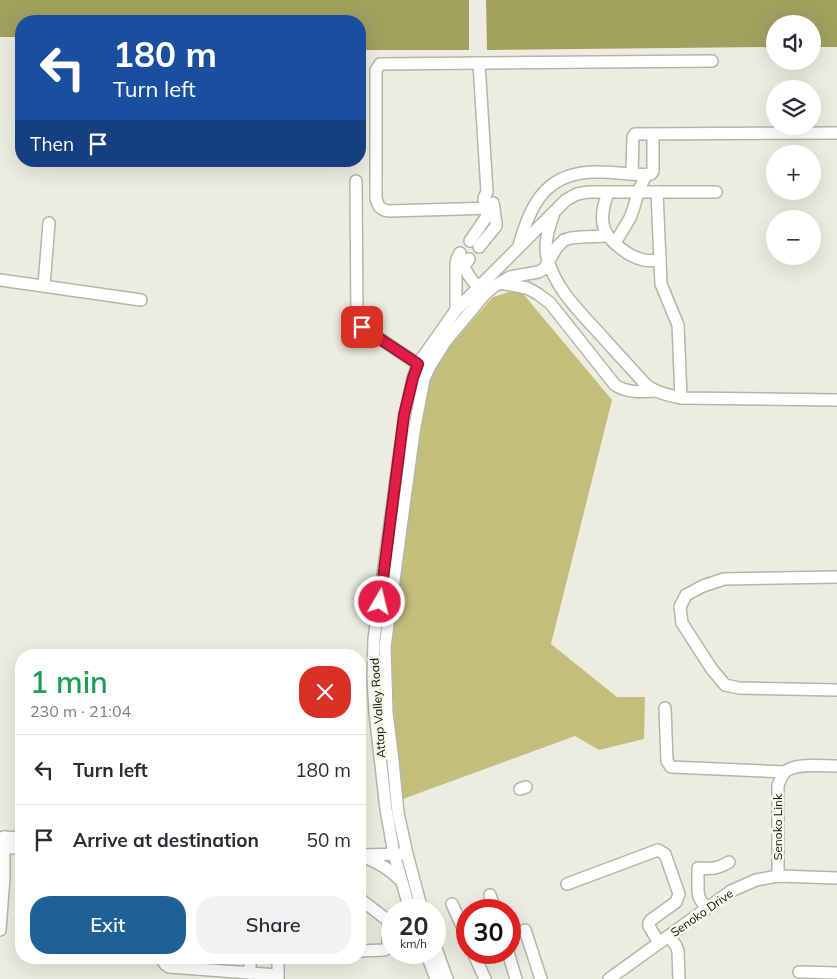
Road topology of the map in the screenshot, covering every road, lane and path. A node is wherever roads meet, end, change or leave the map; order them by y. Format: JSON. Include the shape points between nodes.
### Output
{"nodes":[{"id":1,"x":712,"y":61,"type":"dead end"},
{"id":2,"x":479,"y":62,"type":"junction"},
{"id":3,"x":837,"y":133,"type":"edge"},
{"id":4,"x":654,"y":134,"type":"junction"},
{"id":5,"x":632,"y":174,"type":"junction"},
{"id":6,"x":646,"y":175,"type":"junction"},
{"id":7,"x":356,"y":181,"type":"dead end"},
{"id":8,"x":608,"y":192,"type":"junction"},
{"id":9,"x":638,"y":192,"type":"junction"},
{"id":10,"x":657,"y":192,"type":"junction"},
{"id":11,"x":716,"y":192,"type":"dead end"},
{"id":12,"x":490,"y":208,"type":"junction"},
{"id":13,"x":555,"y":212,"type":"junction"},
{"id":14,"x":49,"y":223,"type":"dead end"},
{"id":15,"x":612,"y":240,"type":"junction"},
{"id":16,"x":474,"y":244,"type":"dead end"},
{"id":17,"x":518,"y":248,"type":"junction"},
{"id":18,"x":660,"y":260,"type":"junction"},
{"id":19,"x":549,"y":261,"type":"junction"},
{"id":20,"x":0,"y":280,"type":"edge"},
{"id":21,"x":500,"y":283,"type":"junction"},
{"id":22,"x":44,"y":286,"type":"junction"},
{"id":23,"x":482,"y":291,"type":"junction"},
{"id":24,"x":141,"y":300,"type":"dead end"},
{"id":25,"x":456,"y":310,"type":"junction"},
{"id":26,"x":418,"y":364,"type":"junction"},
{"id":27,"x":655,"y":391,"type":"junction"},
{"id":28,"x":681,"y":398,"type":"junction"},
{"id":29,"x":837,"y":400,"type":"edge"},
{"id":30,"x":837,"y":577,"type":"edge"},
{"id":31,"x":837,"y":690,"type":"edge"},
{"id":32,"x":665,"y":708,"type":"dead end"},
{"id":33,"x":387,"y":713,"type":"junction"},
{"id":34,"x":375,"y":714,"type":"junction"},
{"id":35,"x":837,"y":766,"type":"edge"},
{"id":36,"x":785,"y":772,"type":"junction"},
{"id":37,"x":392,"y":813,"type":"junction"},
{"id":38,"x":15,"y":840,"type":"edge"},
{"id":39,"x":2,"y":843,"type":"edge"},
{"id":40,"x":15,"y":846,"type":"edge"},
{"id":41,"x":394,"y":854,"type":"junction"},
{"id":42,"x":407,"y":854,"type":"junction"},
{"id":43,"x":366,"y":856,"type":"edge"},
{"id":44,"x":366,"y":859,"type":"edge"},
{"id":45,"x":729,"y":862,"type":"dead end"},
{"id":46,"x":778,"y":876,"type":"junction"},
{"id":47,"x":837,"y":878,"type":"edge"},
{"id":48,"x":401,"y":882,"type":"junction"},
{"id":49,"x":567,"y":884,"type":"dead end"},
{"id":50,"x":490,"y":896,"type":"dead end"},
{"id":51,"x":406,"y":899,"type":"edge"},
{"id":52,"x":419,"y":899,"type":"edge"},
{"id":53,"x":491,"y":899,"type":"edge"},
{"id":54,"x":366,"y":904,"type":"edge"},
{"id":55,"x":452,"y":904,"type":"dead end"},
{"id":56,"x":706,"y":909,"type":"junction"},
{"id":57,"x":456,"y":913,"type":"edge"},
{"id":58,"x":0,"y":926,"type":"edge"},
{"id":59,"x":0,"y":930,"type":"edge"},
{"id":60,"x":525,"y":930,"type":"dead end"},
{"id":61,"x":664,"y":940,"type":"junction"},
{"id":62,"x":366,"y":951,"type":"edge"},
{"id":63,"x":165,"y":964,"type":"edge"},
{"id":64,"x":250,"y":964,"type":"edge"},
{"id":65,"x":278,"y":964,"type":"edge"},
{"id":66,"x":430,"y":964,"type":"edge"},
{"id":67,"x":442,"y":964,"type":"edge"},
{"id":68,"x":478,"y":964,"type":"edge"},
{"id":69,"x":512,"y":964,"type":"edge"},
{"id":70,"x":250,"y":972,"type":"junction"},
{"id":71,"x":799,"y":972,"type":"dead end"},
{"id":72,"x":837,"y":973,"type":"edge"},
{"id":73,"x":278,"y":977,"type":"edge"},
{"id":74,"x":436,"y":979,"type":"edge"},
{"id":75,"x":447,"y":979,"type":"edge"},
{"id":76,"x":484,"y":979,"type":"edge"},
{"id":77,"x":516,"y":979,"type":"edge"},
{"id":78,"x":541,"y":979,"type":"edge"},
{"id":79,"x":609,"y":979,"type":"edge"},
{"id":80,"x":679,"y":979,"type":"edge"}],
"edges":[{"from":1,"to":2,"type":"street"},
{"from":2,"to":12,"type":"street","via":[[487,192],[484,198]]},
{"from":2,"to":12,"type":"street","via":[[380,64],[376,70],[376,198],[379,207],[389,211]]},
{"from":3,"to":4,"type":"street"},
{"from":4,"to":5,"type":"street","via":[[634,135]]},
{"from":4,"to":6,"type":"street","via":[[653,171]]},
{"from":5,"to":6,"type":"street"},
{"from":5,"to":17,"type":"street","via":[[581,172],[557,181],[547,189],[529,215]]},
{"from":6,"to":9,"type":"street"},
{"from":7,"to":26,"type":"street","via":[[357,321]]},
{"from":8,"to":9,"type":"street"},
{"from":8,"to":13,"type":"street","via":[[577,194]]},
{"from":8,"to":15,"type":"street","via":[[602,224]]},
{"from":9,"to":10,"type":"street"},
{"from":9,"to":15,"type":"street","via":[[630,218]]},
{"from":10,"to":11,"type":"street"},
{"from":10,"to":18,"type":"street"},
{"from":12,"to":16,"type":"street"},
{"from":13,"to":17,"type":"street"},
{"from":13,"to":19,"type":"street","via":[[546,241]]},
{"from":14,"to":22,"type":"street"},
{"from":15,"to":18,"type":"street","via":[[634,257]]},
{"from":15,"to":19,"type":"street","via":[[581,236],[564,240]]},
{"from":17,"to":23,"type":"street"},
{"from":18,"to":28,"type":"street","via":[[661,284],[679,330]]},
{"from":19,"to":21,"type":"street","via":[[538,272],[510,277]]},
{"from":19,"to":27,"type":"street","via":[[557,282],[570,301]]},
{"from":20,"to":22,"type":"street"},
{"from":21,"to":23,"type":"street"},
{"from":21,"to":27,"type":"street","via":[[527,288],[550,303],[615,385],[638,392]]},
{"from":22,"to":24,"type":"street"},
{"from":23,"to":25,"type":"street","name":"Attap Valley Road"},
{"from":23,"to":25,"type":"street","via":[[465,269],[465,256],[456,259]]},
{"from":23,"to":33,"type":"street","name":"Attap Valley Road","via":[[445,342],[424,379],[385,647]]},
{"from":25,"to":26,"type":"street","name":"Attap Valley Road"},
{"from":26,"to":34,"type":"street","name":"Attap Valley Road","via":[[404,415],[374,638]]},
{"from":27,"to":28,"type":"street"},
{"from":28,"to":29,"type":"street"},
{"from":30,"to":31,"type":"street","via":[[724,579],[686,595],[680,607],[682,622],[725,685]]},
{"from":32,"to":36,"type":"street","via":[[667,760],[671,767]]},
{"from":33,"to":34,"type":"street"},
{"from":33,"to":37,"type":"street","name":"Attap Valley Road"},
{"from":34,"to":37,"type":"street","name":"Attap Valley Road"},
{"from":35,"to":36,"type":"street","via":[[797,766]]},
{"from":36,"to":46,"type":"street","name":"Senoko Link","via":[[778,785]]},
{"from":37,"to":41,"type":"street","name":"Attap Valley Road"},
{"from":37,"to":42,"type":"street","name":"Attap Valley Road"},
{"from":38,"to":39,"type":"street"},
{"from":39,"to":40,"type":"street"},
{"from":39,"to":58,"type":"street","via":[[4,878]]},
{"from":41,"to":42,"type":"street"},
{"from":41,"to":43,"type":"street"},
{"from":41,"to":48,"type":"street","name":"Attap Valley Road"},
{"from":42,"to":52,"type":"street","name":"Attap Valley Road"},
{"from":44,"to":48,"type":"street","via":[[392,872]]},
{"from":45,"to":56,"type":"street","via":[[718,868],[698,868],[699,897]]},
{"from":46,"to":47,"type":"street","name":"Senoko Drive"},
{"from":46,"to":56,"type":"street","name":"Senoko Drive","via":[[756,880],[731,891]]},
{"from":48,"to":51,"type":"street","name":"Attap Valley Road"},
{"from":49,"to":61,"type":"street","via":[[662,851],[679,894],[676,902],[649,923]]},
{"from":50,"to":53,"type":"street"},
{"from":54,"to":62,"type":"street","via":[[389,925],[388,948]]},
{"from":55,"to":57,"type":"street"},
{"from":56,"to":61,"type":"street","name":"Senoko Drive"},
{"from":58,"to":59,"type":"street"},
{"from":60,"to":78,"type":"street"},
{"from":61,"to":79,"type":"street","name":"Senoko Drive"},
{"from":61,"to":80,"type":"street","via":[[676,946],[678,951]]},
{"from":63,"to":70,"type":"street","via":[[169,967]]},
{"from":64,"to":70,"type":"street"},
{"from":65,"to":73,"type":"street"},
{"from":66,"to":74,"type":"street"},
{"from":67,"to":75,"type":"street"},
{"from":68,"to":76,"type":"street"},
{"from":69,"to":77,"type":"street"},
{"from":70,"to":73,"type":"street"},
{"from":71,"to":72,"type":"street"}]}
